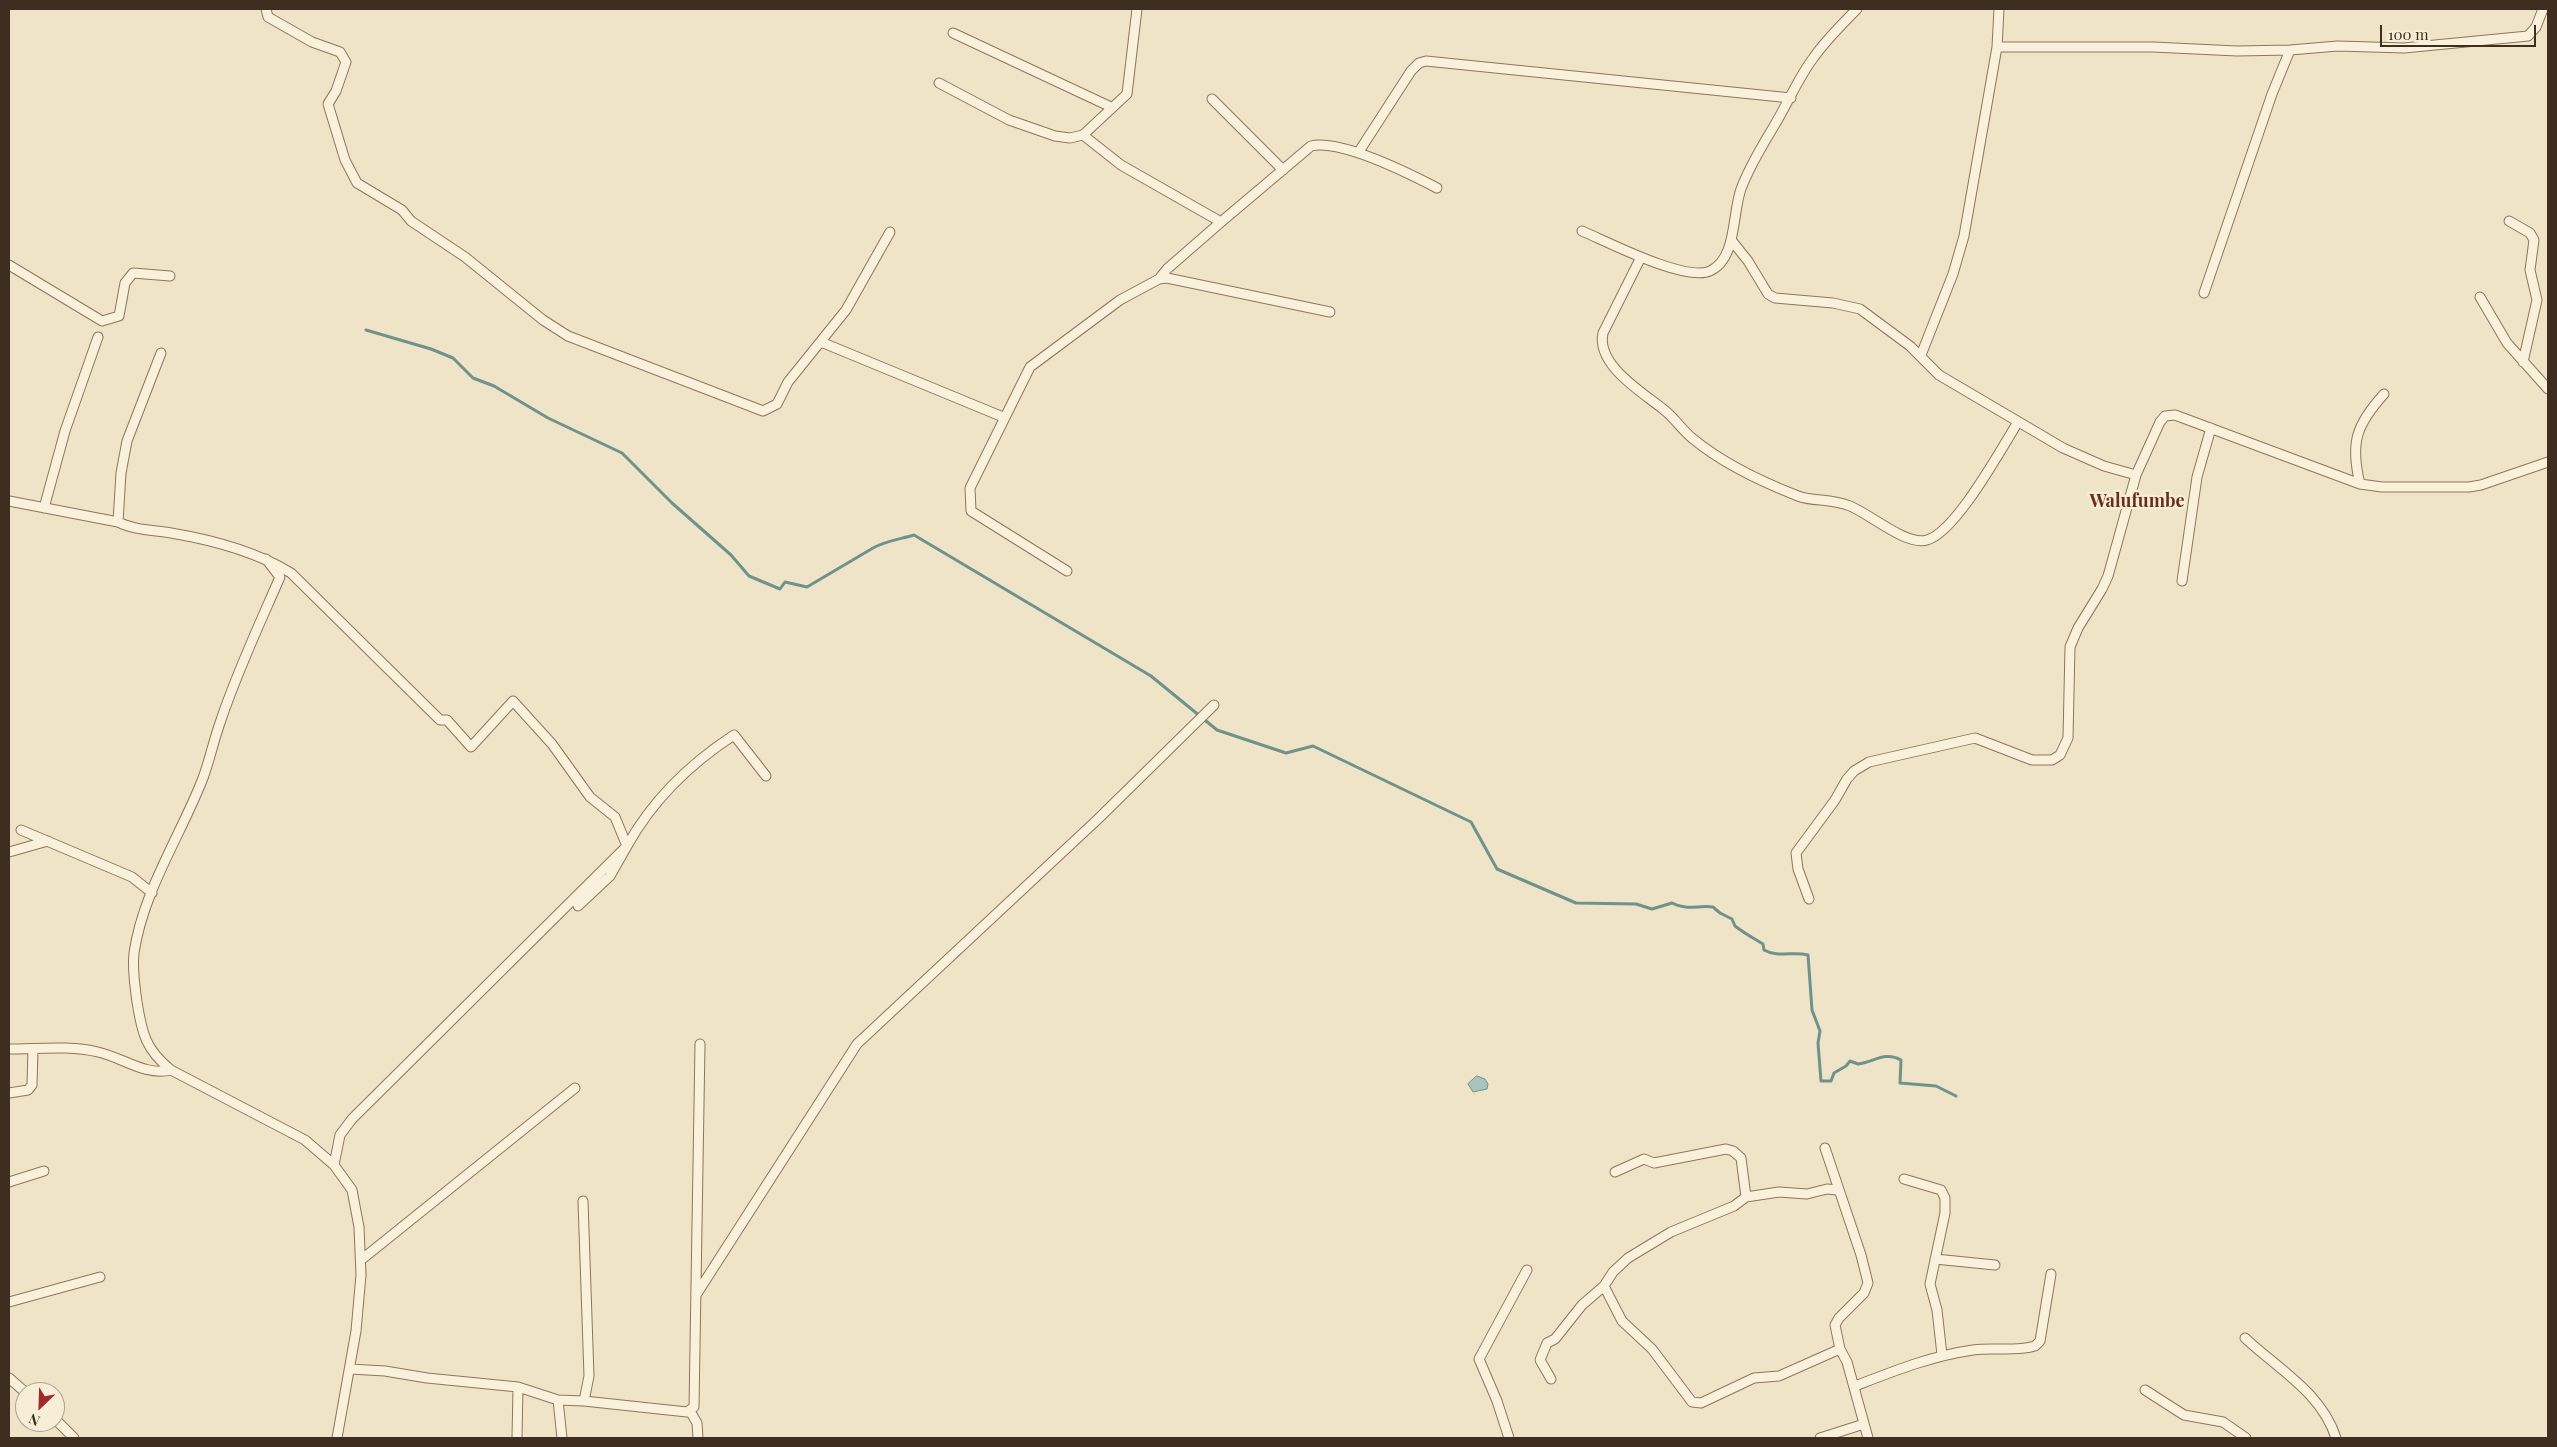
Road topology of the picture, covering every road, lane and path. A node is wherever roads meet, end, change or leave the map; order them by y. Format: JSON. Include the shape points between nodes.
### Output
{"nodes":[{"id":1,"x":266,"y":9,"type":"edge"},
{"id":2,"x":1137,"y":9,"type":"edge"},
{"id":3,"x":1857,"y":9,"type":"edge"},
{"id":4,"x":1999,"y":9,"type":"edge"},
{"id":5,"x":2542,"y":9,"type":"edge"},
{"id":6,"x":953,"y":33,"type":"dead end"},
{"id":7,"x":1997,"y":47,"type":"junction"},
{"id":8,"x":2290,"y":50,"type":"junction"},
{"id":9,"x":939,"y":82,"type":"dead end"},
{"id":10,"x":1791,"y":98,"type":"junction"},
{"id":11,"x":1212,"y":99,"type":"dead end"},
{"id":12,"x":1112,"y":107,"type":"junction"},
{"id":13,"x":1083,"y":135,"type":"junction"},
{"id":14,"x":1358,"y":153,"type":"junction"},
{"id":15,"x":1282,"y":170,"type":"junction"},
{"id":16,"x":1437,"y":188,"type":"dead end"},
{"id":17,"x":1221,"y":222,"type":"junction"},
{"id":18,"x":2509,"y":222,"type":"dead end"},
{"id":19,"x":1582,"y":231,"type":"dead end"},
{"id":20,"x":890,"y":232,"type":"dead end"},
{"id":21,"x":1732,"y":241,"type":"junction"},
{"id":22,"x":1642,"y":257,"type":"junction"},
{"id":23,"x":9,"y":265,"type":"edge"},
{"id":24,"x":170,"y":276,"type":"dead end"},
{"id":25,"x":1159,"y":279,"type":"junction"},
{"id":26,"x":2204,"y":293,"type":"dead end"},
{"id":27,"x":2480,"y":298,"type":"dead end"},
{"id":28,"x":1330,"y":312,"type":"dead end"},
{"id":29,"x":98,"y":337,"type":"dead end"},
{"id":30,"x":821,"y":342,"type":"junction"},
{"id":31,"x":160,"y":353,"type":"dead end"},
{"id":32,"x":1921,"y":355,"type":"junction"},
{"id":33,"x":2523,"y":362,"type":"junction"},
{"id":34,"x":2548,"y":389,"type":"edge"},
{"id":35,"x":2384,"y":394,"type":"dead end"},
{"id":36,"x":1004,"y":417,"type":"junction"},
{"id":37,"x":2018,"y":422,"type":"junction"},
{"id":38,"x":2211,"y":428,"type":"junction"},
{"id":39,"x":2548,"y":462,"type":"edge"},
{"id":40,"x":2136,"y":475,"type":"junction"},
{"id":41,"x":2360,"y":484,"type":"junction"},
{"id":42,"x":9,"y":501,"type":"edge"},
{"id":43,"x":44,"y":508,"type":"junction"},
{"id":44,"x":118,"y":522,"type":"junction"},
{"id":45,"x":266,"y":558,"type":"junction"},
{"id":46,"x":1067,"y":571,"type":"dead end"},
{"id":47,"x":291,"y":574,"type":"junction"},
{"id":48,"x":280,"y":577,"type":"junction"},
{"id":49,"x":2182,"y":581,"type":"dead end"},
{"id":50,"x":1214,"y":705,"type":"dead end"},
{"id":51,"x":766,"y":776,"type":"dead end"},
{"id":52,"x":21,"y":830,"type":"dead end"},
{"id":53,"x":48,"y":841,"type":"junction"},
{"id":54,"x":627,"y":846,"type":"junction"},
{"id":55,"x":9,"y":852,"type":"edge"},
{"id":56,"x":152,"y":893,"type":"junction"},
{"id":57,"x":1809,"y":899,"type":"dead end"},
{"id":58,"x":578,"y":906,"type":"dead end"},
{"id":59,"x":700,"y":1044,"type":"dead end"},
{"id":60,"x":9,"y":1049,"type":"edge"},
{"id":61,"x":32,"y":1049,"type":"junction"},
{"id":62,"x":172,"y":1070,"type":"junction"},
{"id":63,"x":575,"y":1088,"type":"dead end"},
{"id":64,"x":9,"y":1093,"type":"edge"},
{"id":65,"x":1825,"y":1148,"type":"dead end"},
{"id":66,"x":334,"y":1165,"type":"junction"},
{"id":67,"x":44,"y":1171,"type":"dead end"},
{"id":68,"x":1615,"y":1172,"type":"dead end"},
{"id":69,"x":1904,"y":1179,"type":"dead end"},
{"id":70,"x":9,"y":1182,"type":"edge"},
{"id":71,"x":1837,"y":1190,"type":"junction"},
{"id":72,"x":1746,"y":1197,"type":"junction"},
{"id":73,"x":583,"y":1201,"type":"dead end"},
{"id":74,"x":1935,"y":1259,"type":"junction"},
{"id":75,"x":360,"y":1260,"type":"junction"},
{"id":76,"x":1995,"y":1265,"type":"dead end"},
{"id":77,"x":1527,"y":1270,"type":"dead end"},
{"id":78,"x":2051,"y":1274,"type":"dead end"},
{"id":79,"x":100,"y":1278,"type":"dead end"},
{"id":80,"x":1604,"y":1286,"type":"junction"},
{"id":81,"x":696,"y":1295,"type":"junction"},
{"id":82,"x":9,"y":1302,"type":"edge"},
{"id":83,"x":2245,"y":1338,"type":"dead end"},
{"id":84,"x":1840,"y":1349,"type":"junction"},
{"id":85,"x":1942,"y":1355,"type":"junction"},
{"id":86,"x":350,"y":1369,"type":"junction"},
{"id":87,"x":1551,"y":1379,"type":"dead end"},
{"id":88,"x":1855,"y":1386,"type":"junction"},
{"id":89,"x":518,"y":1387,"type":"junction"},
{"id":90,"x":2145,"y":1390,"type":"dead end"},
{"id":91,"x":558,"y":1400,"type":"junction"},
{"id":92,"x":584,"y":1401,"type":"junction"},
{"id":93,"x":690,"y":1411,"type":"junction"},
{"id":94,"x":1864,"y":1424,"type":"junction"},
{"id":95,"x":65,"y":1429,"type":"edge"},
{"id":96,"x":74,"y":1438,"type":"edge"},
{"id":97,"x":337,"y":1438,"type":"edge"},
{"id":98,"x":517,"y":1438,"type":"edge"},
{"id":99,"x":562,"y":1438,"type":"edge"},
{"id":100,"x":698,"y":1438,"type":"edge"},
{"id":101,"x":1509,"y":1438,"type":"edge"},
{"id":102,"x":1820,"y":1438,"type":"edge"},
{"id":103,"x":1868,"y":1438,"type":"edge"},
{"id":104,"x":2246,"y":1438,"type":"edge"},
{"id":105,"x":2336,"y":1438,"type":"edge"}],
"edges":[{"from":1,"to":30,"type":"street","via":[[268,16],[312,42],[340,52],[346,62],[328,104],[345,160],[356,183],[402,210],[411,221],[465,257],[536,315],[568,336],[763,411],[777,404],[788,382]]},
{"from":2,"to":12,"type":"street","via":[[1127,94]]},
{"from":3,"to":10,"type":"street","via":[[1814,56]]},
{"from":4,"to":7,"type":"street"},
{"from":5,"to":8,"type":"street","via":[[2532,33],[2520,37],[2422,48],[2338,46]]},
{"from":6,"to":12,"type":"street"},
{"from":7,"to":8,"type":"street"},
{"from":7,"to":32,"type":"street","via":[[1964,236],[1953,274]]},
{"from":8,"to":26,"type":"street"},
{"from":9,"to":13,"type":"street","via":[[1009,120],[1063,138]]},
{"from":10,"to":14,"type":"street","via":[[1426,62],[1419,63],[1411,71]]},
{"from":10,"to":21,"type":"street","via":[[1743,182],[1734,215]]},
{"from":11,"to":15,"type":"street"},
{"from":12,"to":13,"type":"street"},
{"from":13,"to":17,"type":"street","via":[[1122,165]]},
{"from":14,"to":15,"type":"street","via":[[1319,144],[1311,146]]},
{"from":14,"to":16,"type":"street","via":[[1405,171]]},
{"from":15,"to":17,"type":"street"},
{"from":17,"to":25,"type":"street"},
{"from":18,"to":33,"type":"street","via":[[2530,234],[2534,240],[2530,270],[2537,300]]},
{"from":19,"to":22,"type":"street"},
{"from":20,"to":30,"type":"street","via":[[846,310]]},
{"from":21,"to":22,"type":"street","via":[[1718,266],[1698,274]]},
{"from":21,"to":32,"type":"street","via":[[1774,298],[1849,305],[1867,312]]},
{"from":22,"to":37,"type":"street","via":[[1603,333],[1601,345],[1606,356],[1628,382],[1665,410],[1684,432],[1702,446],[1733,465],[1797,495],[1841,502],[1905,538],[1915,542],[1928,540],[1942,532],[1963,508]]},
{"from":23,"to":24,"type":"street","via":[[102,320],[119,316],[125,283],[133,273]]},
{"from":25,"to":28,"type":"street"},
{"from":25,"to":36,"type":"street","via":[[1120,300],[1030,367]]},
{"from":27,"to":33,"type":"street","via":[[2507,343]]},
{"from":29,"to":43,"type":"street","via":[[65,432]]},
{"from":30,"to":36,"type":"street"},
{"from":31,"to":44,"type":"street","via":[[127,441]]},
{"from":32,"to":37,"type":"street","via":[[1939,375]]},
{"from":33,"to":34,"type":"street"},
{"from":35,"to":41,"type":"street","via":[[2364,418],[2357,435],[2354,450]]},
{"from":36,"to":46,"type":"street","via":[[970,488],[972,511]]},
{"from":37,"to":40,"type":"street","via":[[2077,455]]},
{"from":38,"to":40,"type":"street","via":[[2176,414],[2165,416]]},
{"from":38,"to":41,"type":"street"},
{"from":38,"to":49,"type":"street","via":[[2198,477]]},
{"from":39,"to":41,"type":"street","via":[[2469,487]]},
{"from":40,"to":57,"type":"street","via":[[2108,576],[2070,647],[2068,738],[2060,755],[2052,760],[2032,760],[1975,738],[1861,766],[1847,779],[1796,854]]},
{"from":42,"to":43,"type":"street"},
{"from":43,"to":44,"type":"street"},
{"from":44,"to":45,"type":"street","via":[[207,541]]},
{"from":45,"to":47,"type":"street"},
{"from":45,"to":48,"type":"street"},
{"from":47,"to":48,"type":"street"},
{"from":47,"to":54,"type":"street","via":[[440,720],[447,720],[470,747],[513,701],[552,744],[590,798],[615,817]]},
{"from":48,"to":56,"type":"street","via":[[221,720],[201,781]]},
{"from":50,"to":81,"type":"street","via":[[1098,819],[857,1044]]},
{"from":51,"to":54,"type":"street","via":[[734,735],[692,767],[667,792],[640,823]]},
{"from":52,"to":53,"type":"street"},
{"from":53,"to":55,"type":"street"},
{"from":53,"to":56,"type":"street","via":[[132,877]]},
{"from":54,"to":58,"type":"street","via":[[610,876]]},
{"from":54,"to":66,"type":"street","via":[[352,1119],[340,1136]]},
{"from":56,"to":62,"type":"street","via":[[134,953],[133,973],[140,1024],[147,1044],[157,1059]]},
{"from":59,"to":81,"type":"street"},
{"from":60,"to":61,"type":"street"},
{"from":61,"to":62,"type":"street","via":[[86,1050],[151,1072]]},
{"from":61,"to":64,"type":"street","via":[[32,1085],[28,1090]]},
{"from":62,"to":66,"type":"street","via":[[305,1140]]},
{"from":63,"to":75,"type":"street"},
{"from":65,"to":71,"type":"street"},
{"from":66,"to":75,"type":"street","via":[[347,1181],[357,1208]]},
{"from":67,"to":70,"type":"street"},
{"from":68,"to":72,"type":"street","via":[[1644,1159],[1654,1163],[1726,1149],[1741,1158]]},
{"from":69,"to":74,"type":"street","via":[[1935,1187],[1944,1193],[1945,1213]]},
{"from":71,"to":72,"type":"street"},
{"from":71,"to":84,"type":"street","via":[[1862,1255],[1868,1283],[1864,1293],[1835,1325]]},
{"from":72,"to":80,"type":"street","via":[[1728,1209],[1683,1226],[1628,1258]]},
{"from":73,"to":92,"type":"street","via":[[589,1376]]},
{"from":74,"to":76,"type":"street"},
{"from":74,"to":85,"type":"street","via":[[1930,1284],[1937,1310]]},
{"from":75,"to":86,"type":"street","via":[[356,1331]]},
{"from":77,"to":101,"type":"street","via":[[1479,1359]]},
{"from":78,"to":85,"type":"street","via":[[2038,1344]]},
{"from":79,"to":82,"type":"street"},
{"from":80,"to":84,"type":"street","via":[[1622,1321],[1652,1349],[1696,1404],[1754,1378],[1779,1376]]},
{"from":80,"to":87,"type":"street","via":[[1582,1305],[1555,1339],[1544,1346],[1540,1360]]},
{"from":81,"to":93,"type":"street","via":[[695,1402]]},
{"from":83,"to":105,"type":"street","via":[[2309,1392],[2323,1409]]},
{"from":84,"to":88,"type":"street"},
{"from":85,"to":88,"type":"street"},
{"from":86,"to":89,"type":"street","via":[[385,1370],[427,1378]]},
{"from":86,"to":97,"type":"street"},
{"from":88,"to":94,"type":"street"},
{"from":89,"to":91,"type":"street"},
{"from":89,"to":98,"type":"street"},
{"from":90,"to":104,"type":"street","via":[[2184,1415],[2223,1422]]},
{"from":91,"to":92,"type":"street"},
{"from":91,"to":99,"type":"street"},
{"from":92,"to":93,"type":"street"},
{"from":93,"to":100,"type":"street","via":[[697,1423]]},
{"from":94,"to":102,"type":"street"},
{"from":94,"to":103,"type":"street"},
{"from":95,"to":96,"type":"street"}]}
